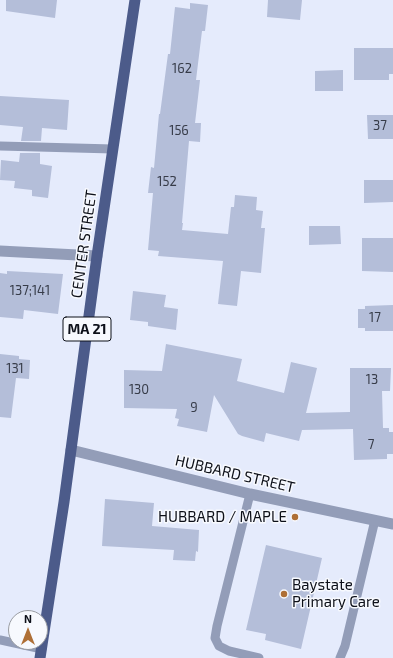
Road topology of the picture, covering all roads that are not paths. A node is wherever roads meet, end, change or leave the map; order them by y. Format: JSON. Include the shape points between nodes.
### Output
{"nodes":[{"id":1,"x":135,"y":0,"type":"edge"},
{"id":2,"x":0,"y":146,"type":"edge"},
{"id":3,"x":112,"y":149,"type":"junction"},
{"id":4,"x":0,"y":251,"type":"edge"},
{"id":5,"x":97,"y":256,"type":"junction"},
{"id":6,"x":70,"y":450,"type":"junction"},
{"id":7,"x":250,"y":494,"type":"junction"},
{"id":8,"x":375,"y":520,"type":"junction"},
{"id":9,"x":393,"y":524,"type":"edge"},
{"id":10,"x":0,"y":640,"type":"edge"},
{"id":11,"x":41,"y":653,"type":"edge"},
{"id":12,"x":259,"y":658,"type":"edge"},
{"id":13,"x":340,"y":658,"type":"edge"}],
"edges":[{"from":1,"to":3,"type":"main road","name":"CENTER STREET","number":"MA 21"},
{"from":2,"to":3,"type":"lane"},
{"from":3,"to":5,"type":"main road","name":"CENTER STREET","number":"MA 21"},
{"from":4,"to":5,"type":"street"},
{"from":5,"to":6,"type":"main road","name":"CENTER STREET","number":"MA 21"},
{"from":6,"to":7,"type":"street","name":"HUBBARD STREET"},
{"from":6,"to":11,"type":"main road","name":"CENTER STREET","number":"MA 21"},
{"from":7,"to":8,"type":"street","name":"HUBBARD STREET"},
{"from":7,"to":12,"type":"lane","via":[[215,638],[219,646]]},
{"from":8,"to":9,"type":"street","name":"HUBBARD STREET"},
{"from":8,"to":13,"type":"lane"},
{"from":10,"to":11,"type":"lane"}]}
